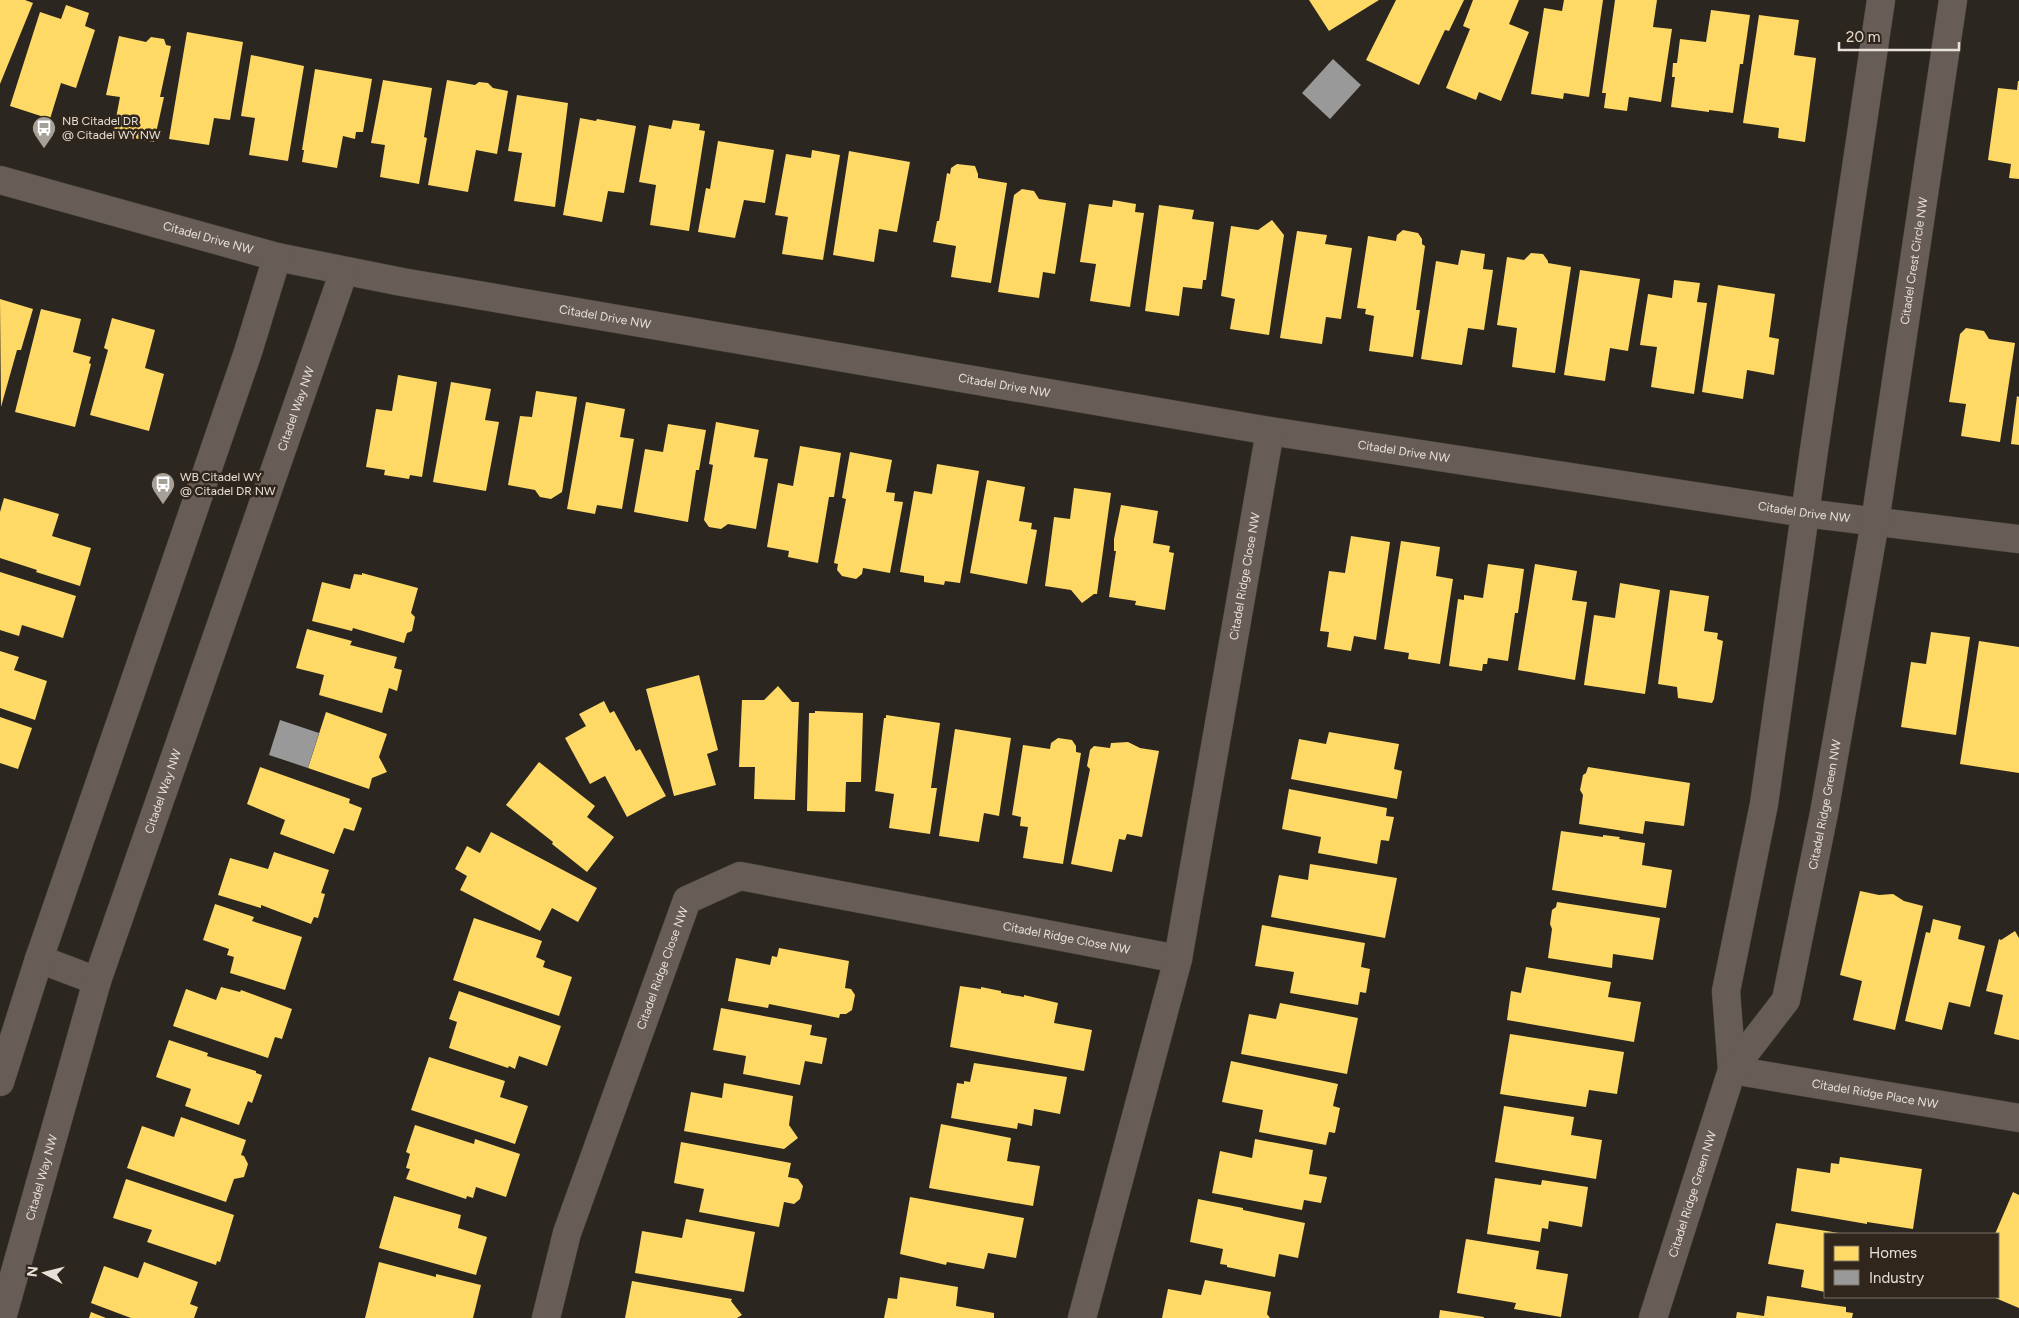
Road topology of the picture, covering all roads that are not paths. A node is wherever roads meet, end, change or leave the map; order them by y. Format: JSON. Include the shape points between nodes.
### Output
{"nodes":[{"id":1,"x":1881,"y":0,"type":"edge"},
{"id":2,"x":1953,"y":0,"type":"edge"},
{"id":3,"x":0,"y":180,"type":"edge"},
{"id":4,"x":277,"y":257,"type":"junction"},
{"id":5,"x":344,"y":271,"type":"junction"},
{"id":6,"x":1270,"y":431,"type":"junction"},
{"id":7,"x":1805,"y":512,"type":"junction"},
{"id":8,"x":1875,"y":522,"type":"junction"},
{"id":9,"x":2019,"y":539,"type":"edge"},
{"id":10,"x":39,"y":959,"type":"junction"},
{"id":11,"x":1178,"y":959,"type":"junction"},
{"id":12,"x":97,"y":981,"type":"junction"},
{"id":13,"x":1732,"y":1070,"type":"junction"},
{"id":14,"x":0,"y":1082,"type":"edge"},
{"id":15,"x":2019,"y":1118,"type":"edge"},
{"id":16,"x":2,"y":1318,"type":"edge"},
{"id":17,"x":546,"y":1318,"type":"edge"},
{"id":18,"x":1082,"y":1318,"type":"edge"},
{"id":19,"x":1653,"y":1318,"type":"edge"}],
"edges":[{"from":1,"to":7,"type":"street"},
{"from":2,"to":8,"type":"street","name":"Citadel Crest Circle NW"},
{"from":3,"to":4,"type":"street","name":"Citadel Drive NW"},
{"from":4,"to":5,"type":"street","name":"Citadel Drive NW"},
{"from":4,"to":10,"type":"street","via":[[248,352]]},
{"from":5,"to":6,"type":"street","name":"Citadel Drive NW"},
{"from":5,"to":12,"type":"street","name":"Citadel Way NW"},
{"from":6,"to":7,"type":"street","name":"Citadel Drive NW"},
{"from":6,"to":11,"type":"street","name":"Citadel Ridge Close NW"},
{"from":7,"to":8,"type":"street","name":"Citadel Drive NW"},
{"from":7,"to":13,"type":"street","name":"Citadel Ridge Green NW","via":[[1764,804],[1726,991]]},
{"from":8,"to":9,"type":"street","name":"Citadel Drive NW"},
{"from":8,"to":13,"type":"street","name":"Citadel Ridge Green NW","via":[[1824,813],[1786,1000]]},
{"from":10,"to":12,"type":"street"},
{"from":10,"to":14,"type":"street"},
{"from":11,"to":17,"type":"street","name":"Citadel Ridge Close NW","via":[[740,876],[687,900],[567,1233]]},
{"from":11,"to":18,"type":"street","name":"Citadel Ridge Close NW"},
{"from":12,"to":16,"type":"street","name":"Citadel Way NW"},
{"from":13,"to":15,"type":"street","name":"Citadel Ridge Place NW"},
{"from":13,"to":19,"type":"street","name":"Citadel Ridge Green NW"}]}
